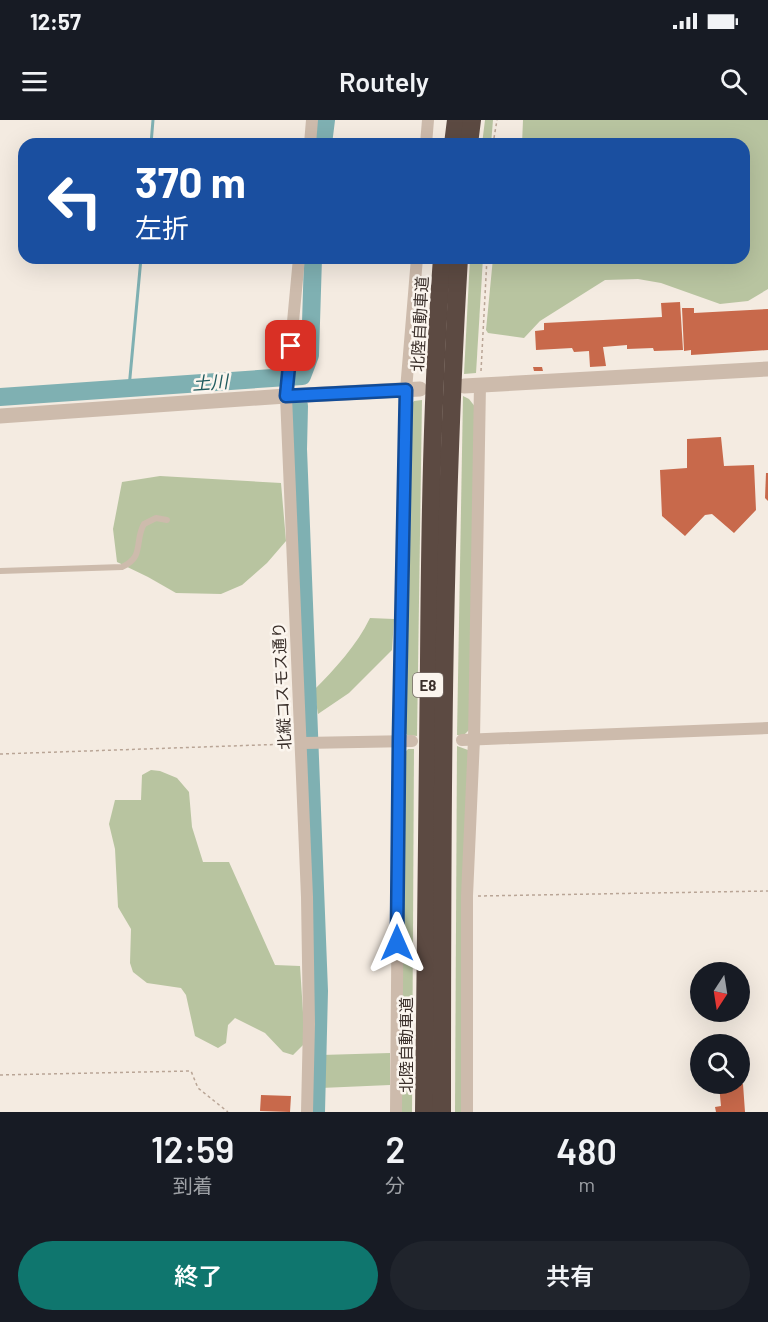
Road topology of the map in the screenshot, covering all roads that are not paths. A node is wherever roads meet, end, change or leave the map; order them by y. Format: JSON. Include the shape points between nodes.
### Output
{"nodes":[{"id":1,"x":312,"y":120,"type":"edge"},
{"id":2,"x":428,"y":120,"type":"edge"},
{"id":3,"x":456,"y":120,"type":"edge"},
{"id":4,"x":472,"y":120,"type":"edge"},
{"id":5,"x":310,"y":138,"type":"edge"},
{"id":6,"x":426,"y":138,"type":"edge"},
{"id":7,"x":454,"y":138,"type":"edge"},
{"id":8,"x":470,"y":138,"type":"edge"},
{"id":9,"x":298,"y":264,"type":"edge"},
{"id":10,"x":417,"y":264,"type":"edge"},
{"id":11,"x":442,"y":264,"type":"edge"},
{"id":12,"x":459,"y":264,"type":"edge"},
{"id":13,"x":768,"y":369,"type":"edge"},
{"id":14,"x":480,"y":384,"type":"junction"},
{"id":15,"x":464,"y":386,"type":"dead end"},
{"id":16,"x":413,"y":389,"type":"junction"},
{"id":17,"x":286,"y":394,"type":"junction"},
{"id":18,"x":0,"y":416,"type":"edge"},
{"id":19,"x":167,"y":520,"type":"dead end"},
{"id":20,"x":0,"y":571,"type":"edge"},
{"id":21,"x":768,"y":728,"type":"edge"},
{"id":22,"x":468,"y":740,"type":"junction"},
{"id":23,"x":399,"y":741,"type":"junction"},
{"id":24,"x":412,"y":741,"type":"dead end"},
{"id":25,"x":306,"y":743,"type":"junction"},
{"id":26,"x":307,"y":1112,"type":"edge"},
{"id":27,"x":396,"y":1112,"type":"edge"},
{"id":28,"x":424,"y":1112,"type":"edge"},
{"id":29,"x":442,"y":1112,"type":"edge"},
{"id":30,"x":467,"y":1112,"type":"edge"}],
"edges":[{"from":1,"to":5,"type":"street"},
{"from":2,"to":6,"type":"street"},
{"from":3,"to":7,"type":"highway"},
{"from":4,"to":8,"type":"highway"},
{"from":9,"to":17,"type":"street","name":"北縦コスモス通り"},
{"from":10,"to":16,"type":"street"},
{"from":11,"to":28,"type":"highway","name":"北陸自動車道","number":"E8","via":[[431,507]]},
{"from":12,"to":29,"type":"highway","number":"E8","via":[[448,506]]},
{"from":13,"to":14,"type":"street"},
{"from":14,"to":15,"type":"street"},
{"from":14,"to":22,"type":"street"},
{"from":16,"to":17,"type":"street"},
{"from":16,"to":23,"type":"street"},
{"from":17,"to":18,"type":"street"},
{"from":17,"to":25,"type":"street","name":"北縦コスモス通り"},
{"from":19,"to":20,"type":"lane","via":[[156,518],[144,524],[135,556],[122,567]]},
{"from":21,"to":22,"type":"street"},
{"from":22,"to":30,"type":"street"},
{"from":23,"to":24,"type":"street"},
{"from":23,"to":25,"type":"street"},
{"from":23,"to":27,"type":"street"},
{"from":25,"to":26,"type":"street","name":"北縦コスモス通り"}]}
